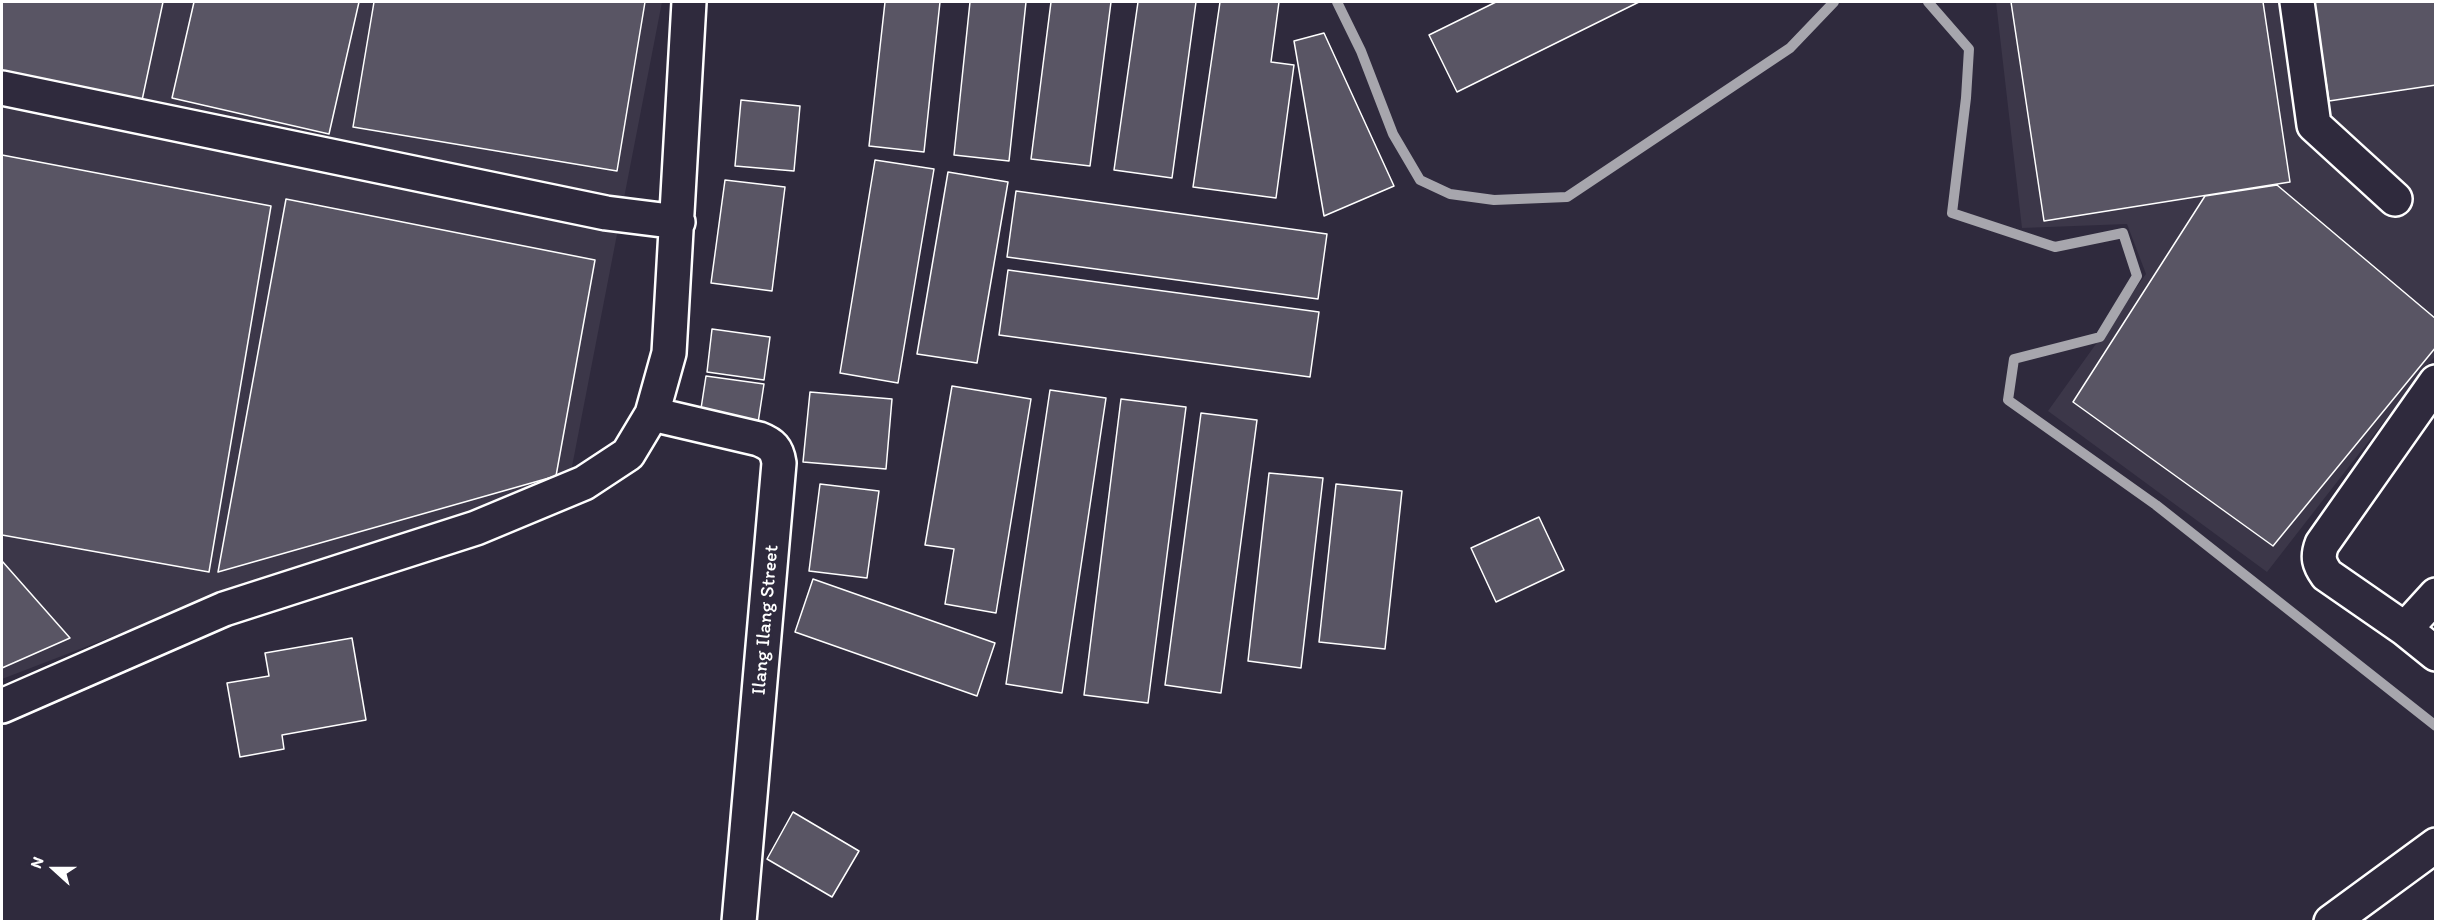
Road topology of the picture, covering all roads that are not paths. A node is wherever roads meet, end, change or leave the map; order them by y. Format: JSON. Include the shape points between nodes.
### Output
{"nodes":[{"id":1,"x":689,"y":2,"type":"edge"},
{"id":2,"x":2297,"y":2,"type":"edge"},
{"id":3,"x":2,"y":88,"type":"edge"},
{"id":4,"x":2395,"y":199,"type":"dead end"},
{"id":5,"x":678,"y":222,"type":"junction"},
{"id":6,"x":2436,"y":382,"type":"edge"},
{"id":7,"x":652,"y":414,"type":"junction"},
{"id":8,"x":2436,"y":595,"type":"edge"},
{"id":9,"x":2405,"y":629,"type":"junction"},
{"id":10,"x":2436,"y":654,"type":"edge"},
{"id":11,"x":2,"y":706,"type":"edge"},
{"id":12,"x":2436,"y":845,"type":"edge"},
{"id":13,"x":738,"y":921,"type":"edge"},
{"id":14,"x":2331,"y":921,"type":"edge"}],
"edges":[{"from":1,"to":5,"type":"street"},
{"from":2,"to":4,"type":"street","via":[[2314,125]]},
{"from":3,"to":5,"type":"street","via":[[606,213]]},
{"from":5,"to":7,"type":"street","via":[[669,353]]},
{"from":6,"to":9,"type":"street","via":[[2318,555],[2327,575]]},
{"from":7,"to":11,"type":"street","via":[[628,454],[584,483],[476,528],[224,609]]},
{"from":7,"to":13,"type":"street","name":"Ilang Ilang Street","via":[[759,439],[777,451]]},
{"from":8,"to":9,"type":"street"},
{"from":9,"to":10,"type":"street"},
{"from":12,"to":14,"type":"street"}]}
